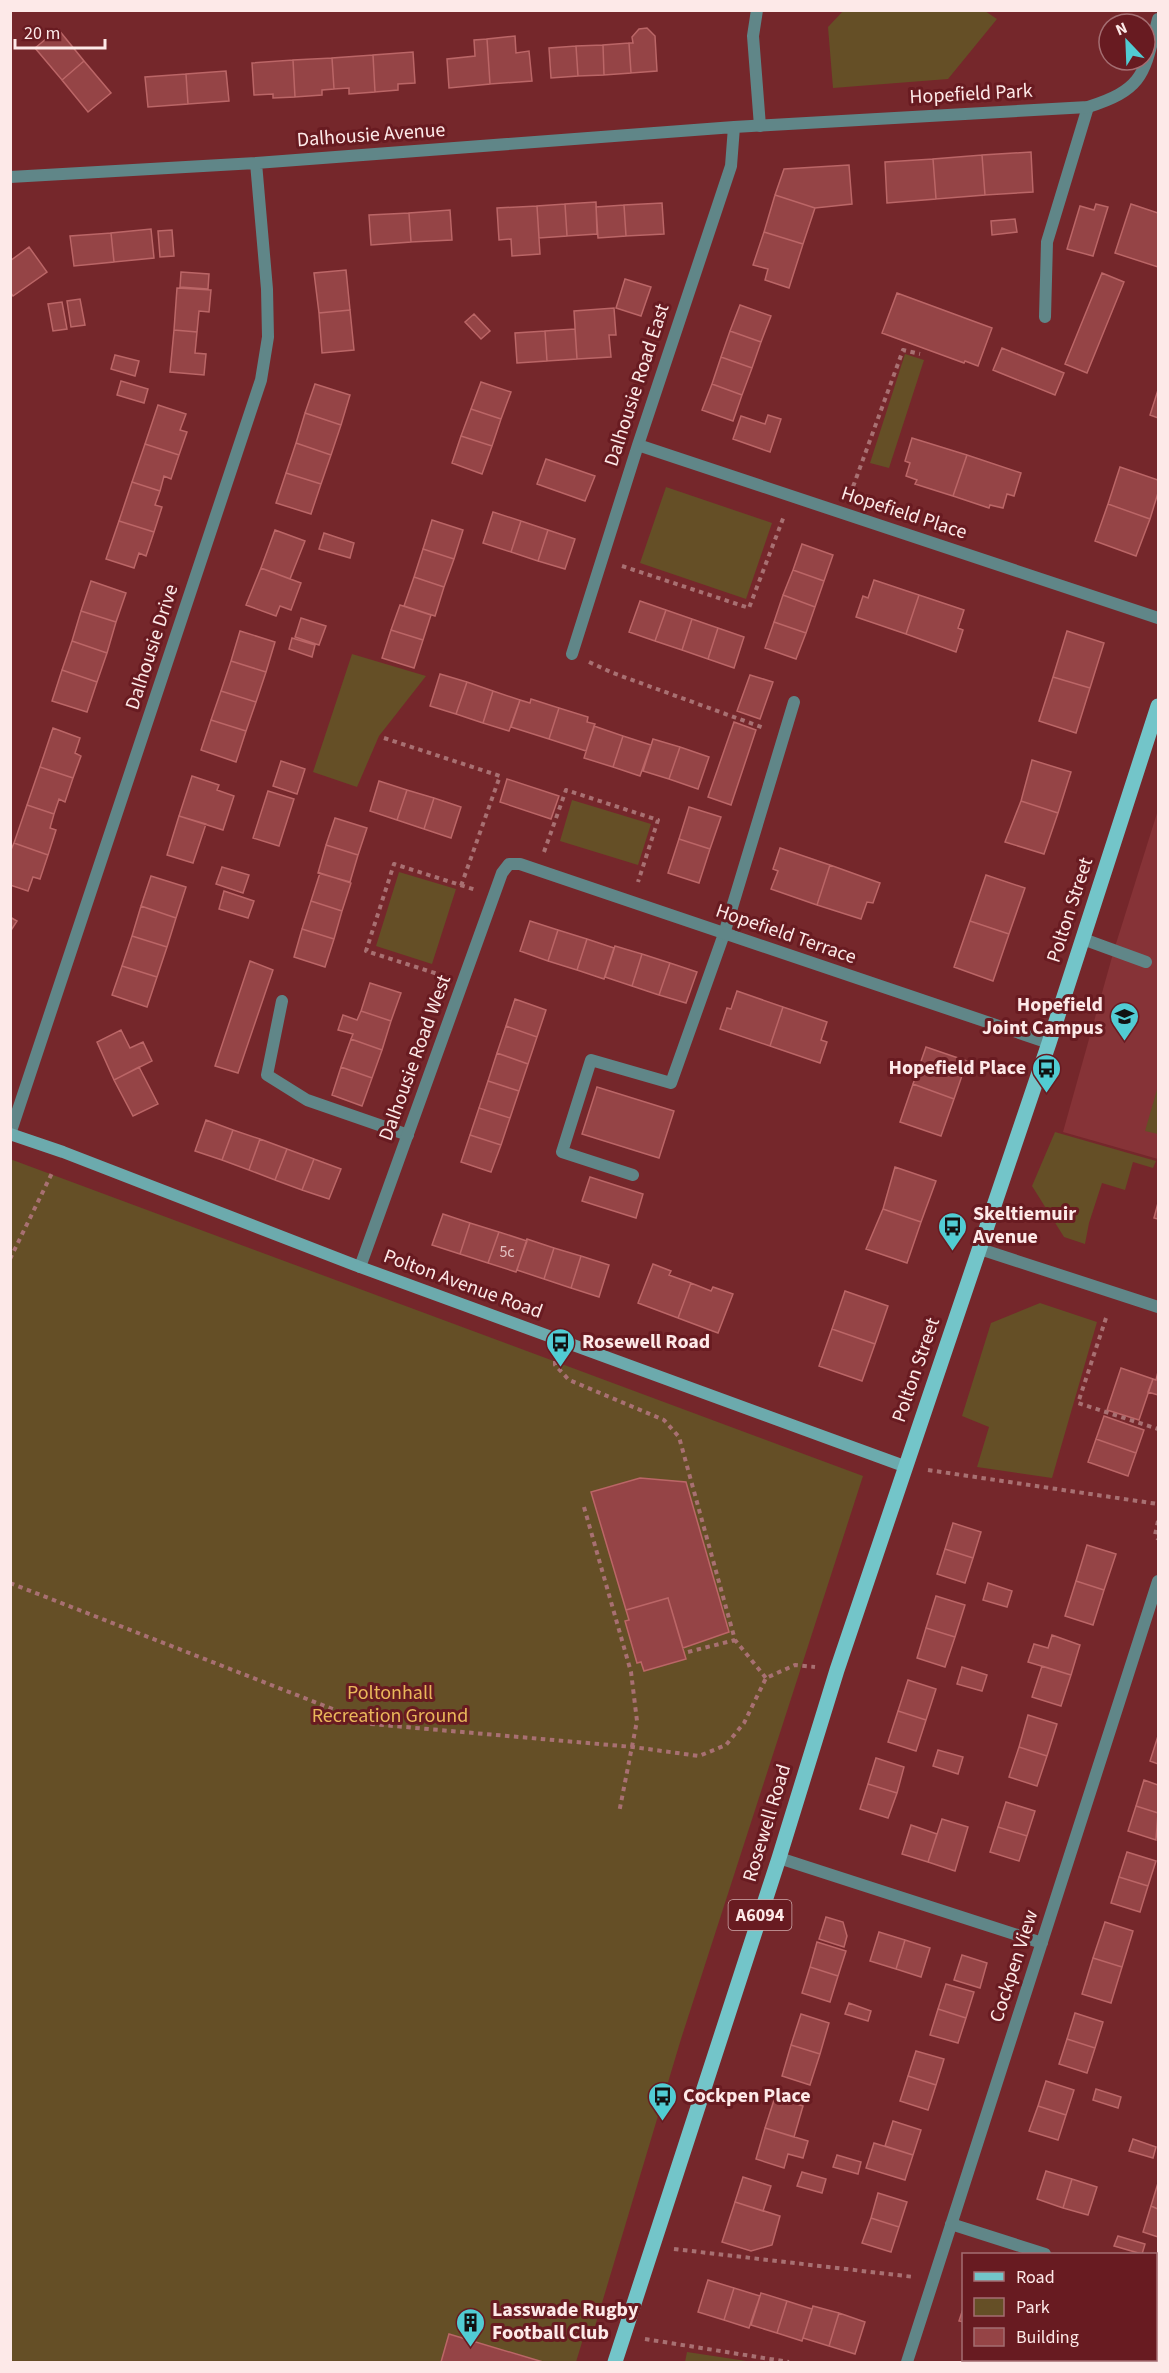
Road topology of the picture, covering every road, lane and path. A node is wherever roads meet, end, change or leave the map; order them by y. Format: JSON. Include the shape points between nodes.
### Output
{"nodes":[{"id":1,"x":757,"y":10,"type":"edge"},
{"id":2,"x":1158,"y":20,"type":"edge"},
{"id":3,"x":1088,"y":107,"type":"junction"},
{"id":4,"x":760,"y":126,"type":"junction"},
{"id":5,"x":734,"y":127,"type":"junction"},
{"id":6,"x":256,"y":163,"type":"junction"},
{"id":7,"x":10,"y":177,"type":"edge"},
{"id":8,"x":1045,"y":316,"type":"dead end"},
{"id":9,"x":920,"y":354,"type":"dead end"},
{"id":10,"x":638,"y":445,"type":"junction"},
{"id":11,"x":792,"y":496,"type":"junction"},
{"id":12,"x":844,"y":513,"type":"junction"},
{"id":13,"x":601,"y":560,"type":"junction"},
{"id":14,"x":1158,"y":618,"type":"edge"},
{"id":15,"x":572,"y":654,"type":"joint"},
{"id":16,"x":794,"y":702,"type":"dead end"},
{"id":17,"x":1158,"y":706,"type":"edge"},
{"id":18,"x":785,"y":735,"type":"junction"},
{"id":19,"x":384,"y":738,"type":"dead end"},
{"id":20,"x":509,"y":864,"type":"joint"},
{"id":21,"x":537,"y":870,"type":"junction"},
{"id":22,"x":461,"y":886,"type":"junction"},
{"id":23,"x":494,"y":896,"type":"junction"},
{"id":24,"x":631,"y":902,"type":"junction"},
{"id":25,"x":724,"y":934,"type":"junction"},
{"id":26,"x":1083,"y":939,"type":"junction"},
{"id":27,"x":1146,"y":962,"type":"dead end"},
{"id":28,"x":463,"y":982,"type":"junction"},
{"id":29,"x":282,"y":1000,"type":"dead end"},
{"id":30,"x":1049,"y":1043,"type":"junction"},
{"id":31,"x":10,"y":1134,"type":"edge"},
{"id":32,"x":408,"y":1135,"type":"junction"},
{"id":33,"x":63,"y":1152,"type":"junction"},
{"id":34,"x":633,"y":1175,"type":"dead end"},
{"id":35,"x":980,"y":1249,"type":"junction"},
{"id":36,"x":10,"y":1259,"type":"edge"},
{"id":37,"x":360,"y":1267,"type":"junction"},
{"id":38,"x":1158,"y":1306,"type":"edge"},
{"id":39,"x":1106,"y":1317,"type":"dead end"},
{"id":40,"x":555,"y":1339,"type":"junction"},
{"id":41,"x":1158,"y":1430,"type":"edge"},
{"id":42,"x":904,"y":1466,"type":"junction"},
{"id":43,"x":1158,"y":1504,"type":"edge"},
{"id":44,"x":584,"y":1507,"type":"dead end"},
{"id":45,"x":1158,"y":1521,"type":"edge"},
{"id":46,"x":1158,"y":1539,"type":"edge"},
{"id":47,"x":10,"y":1583,"type":"edge"},
{"id":48,"x":1158,"y":1585,"type":"edge"},
{"id":49,"x":735,"y":1640,"type":"junction"},
{"id":50,"x":688,"y":1652,"type":"dead end"},
{"id":51,"x":837,"y":1670,"type":"junction"},
{"id":52,"x":766,"y":1678,"type":"junction"},
{"id":53,"x":633,"y":1747,"type":"junction"},
{"id":54,"x":619,"y":1813,"type":"dead end"},
{"id":55,"x":779,"y":1857,"type":"junction"},
{"id":56,"x":1042,"y":1943,"type":"junction"},
{"id":57,"x":951,"y":2224,"type":"junction"},
{"id":58,"x":652,"y":2247,"type":"junction"},
{"id":59,"x":1042,"y":2253,"type":"edge"},
{"id":60,"x":932,"y":2279,"type":"junction"},
{"id":61,"x":624,"y":2335,"type":"junction"},
{"id":62,"x":772,"y":2361,"type":"edge"},
{"id":63,"x":615,"y":2362,"type":"edge"},
{"id":64,"x":789,"y":2362,"type":"edge"},
{"id":65,"x":907,"y":2362,"type":"edge"}],
"edges":[{"from":1,"to":4,"type":"street","via":[[753,36]]},
{"from":2,"to":3,"type":"street","name":"Hopefield Park","via":[[1139,79],[1127,91]]},
{"from":3,"to":4,"type":"street","name":"Hopefield Park"},
{"from":3,"to":8,"type":"street","via":[[1047,242]]},
{"from":4,"to":5,"type":"street","name":"Hopefield Park"},
{"from":5,"to":6,"type":"street","name":"Dalhousie Avenue"},
{"from":5,"to":10,"type":"street","name":"Dalhousie Road East","via":[[731,166]]},
{"from":6,"to":7,"type":"street","name":"Dalhousie Avenue"},
{"from":6,"to":31,"type":"street","name":"Dalhousie Drive","via":[[267,289],[268,337],[261,380]]},
{"from":9,"to":12,"type":"path","via":[[903,350]]},
{"from":10,"to":11,"type":"street","name":"Hopefield Place"},
{"from":10,"to":13,"type":"street","name":"Dalhousie Road East"},
{"from":11,"to":12,"type":"street","name":"Hopefield Place"},
{"from":11,"to":13,"type":"path","via":[[749,608]]},
{"from":12,"to":14,"type":"street","name":"Hopefield Place"},
{"from":13,"to":15,"type":"street","name":"Dalhousie Road East"},
{"from":15,"to":18,"type":"path","via":[[613,673]]},
{"from":16,"to":18,"type":"street"},
{"from":17,"to":26,"type":"main road","name":"Polton Street","number":"A6094"},
{"from":18,"to":25,"type":"street"},
{"from":19,"to":22,"type":"path","via":[[500,776]]},
{"from":20,"to":21,"type":"street","name":"Hopefield Terrace"},
{"from":20,"to":23,"type":"street","name":"Dalhousie Road West"},
{"from":21,"to":24,"type":"street","name":"Hopefield Terrace"},
{"from":21,"to":24,"type":"path","via":[[566,790],[658,820]]},
{"from":22,"to":23,"type":"path"},
{"from":22,"to":28,"type":"path","via":[[394,864],[366,951]]},
{"from":23,"to":28,"type":"street","name":"Dalhousie Road West"},
{"from":24,"to":25,"type":"street","name":"Hopefield Terrace"},
{"from":25,"to":30,"type":"street","name":"Hopefield Terrace"},
{"from":25,"to":34,"type":"street","via":[[670,1083],[591,1060],[562,1152]]},
{"from":26,"to":27,"type":"street"},
{"from":26,"to":30,"type":"main road","name":"Polton Street","number":"A6094"},
{"from":28,"to":32,"type":"street","name":"Dalhousie Road West"},
{"from":29,"to":32,"type":"street","via":[[267,1075],[307,1100]]},
{"from":30,"to":35,"type":"main road","name":"Polton Street","number":"A6094"},
{"from":31,"to":33,"type":"street","name":"Polton Avenue Road"},
{"from":32,"to":37,"type":"street","name":"Dalhousie Road West"},
{"from":33,"to":36,"type":"path"},
{"from":33,"to":37,"type":"street","name":"Polton Avenue Road"},
{"from":35,"to":38,"type":"street"},
{"from":35,"to":42,"type":"main road","name":"Polton Street","number":"A6094"},
{"from":37,"to":40,"type":"street","name":"Polton Avenue Road"},
{"from":39,"to":41,"type":"path","via":[[1078,1404]]},
{"from":40,"to":42,"type":"street","name":"Polton Avenue Road"},
{"from":40,"to":49,"type":"path","via":[[555,1365],[569,1380],[664,1420],[679,1437]]},
{"from":42,"to":43,"type":"path"},
{"from":42,"to":51,"type":"main road","name":"Rosewell Road","number":"A6094"},
{"from":44,"to":53,"type":"path","via":[[632,1672],[637,1721]]},
{"from":45,"to":46,"type":"path"},
{"from":47,"to":53,"type":"path","via":[[371,1724]]},
{"from":48,"to":56,"type":"street","name":"Cockpen View"},
{"from":49,"to":50,"type":"path"},
{"from":49,"to":52,"type":"path"},
{"from":51,"to":52,"type":"path","via":[[795,1665]]},
{"from":51,"to":55,"type":"main road","name":"Rosewell Road","number":"A6094"},
{"from":52,"to":53,"type":"path","via":[[744,1723],[726,1745],[699,1756]]},
{"from":53,"to":54,"type":"path"},
{"from":55,"to":56,"type":"street"},
{"from":55,"to":58,"type":"main road","name":"Rosewell Road","number":"A6094"},
{"from":56,"to":57,"type":"street","name":"Cockpen View"},
{"from":57,"to":59,"type":"street"},
{"from":57,"to":60,"type":"street","name":"Cockpen View"},
{"from":58,"to":60,"type":"path"},
{"from":58,"to":61,"type":"main road","name":"Rosewell Road","number":"A6094"},
{"from":60,"to":65,"type":"street","name":"Cockpen View"},
{"from":61,"to":62,"type":"path"},
{"from":61,"to":63,"type":"main road","name":"Rosewell Road","number":"A6094"},
{"from":62,"to":64,"type":"path"}]}
